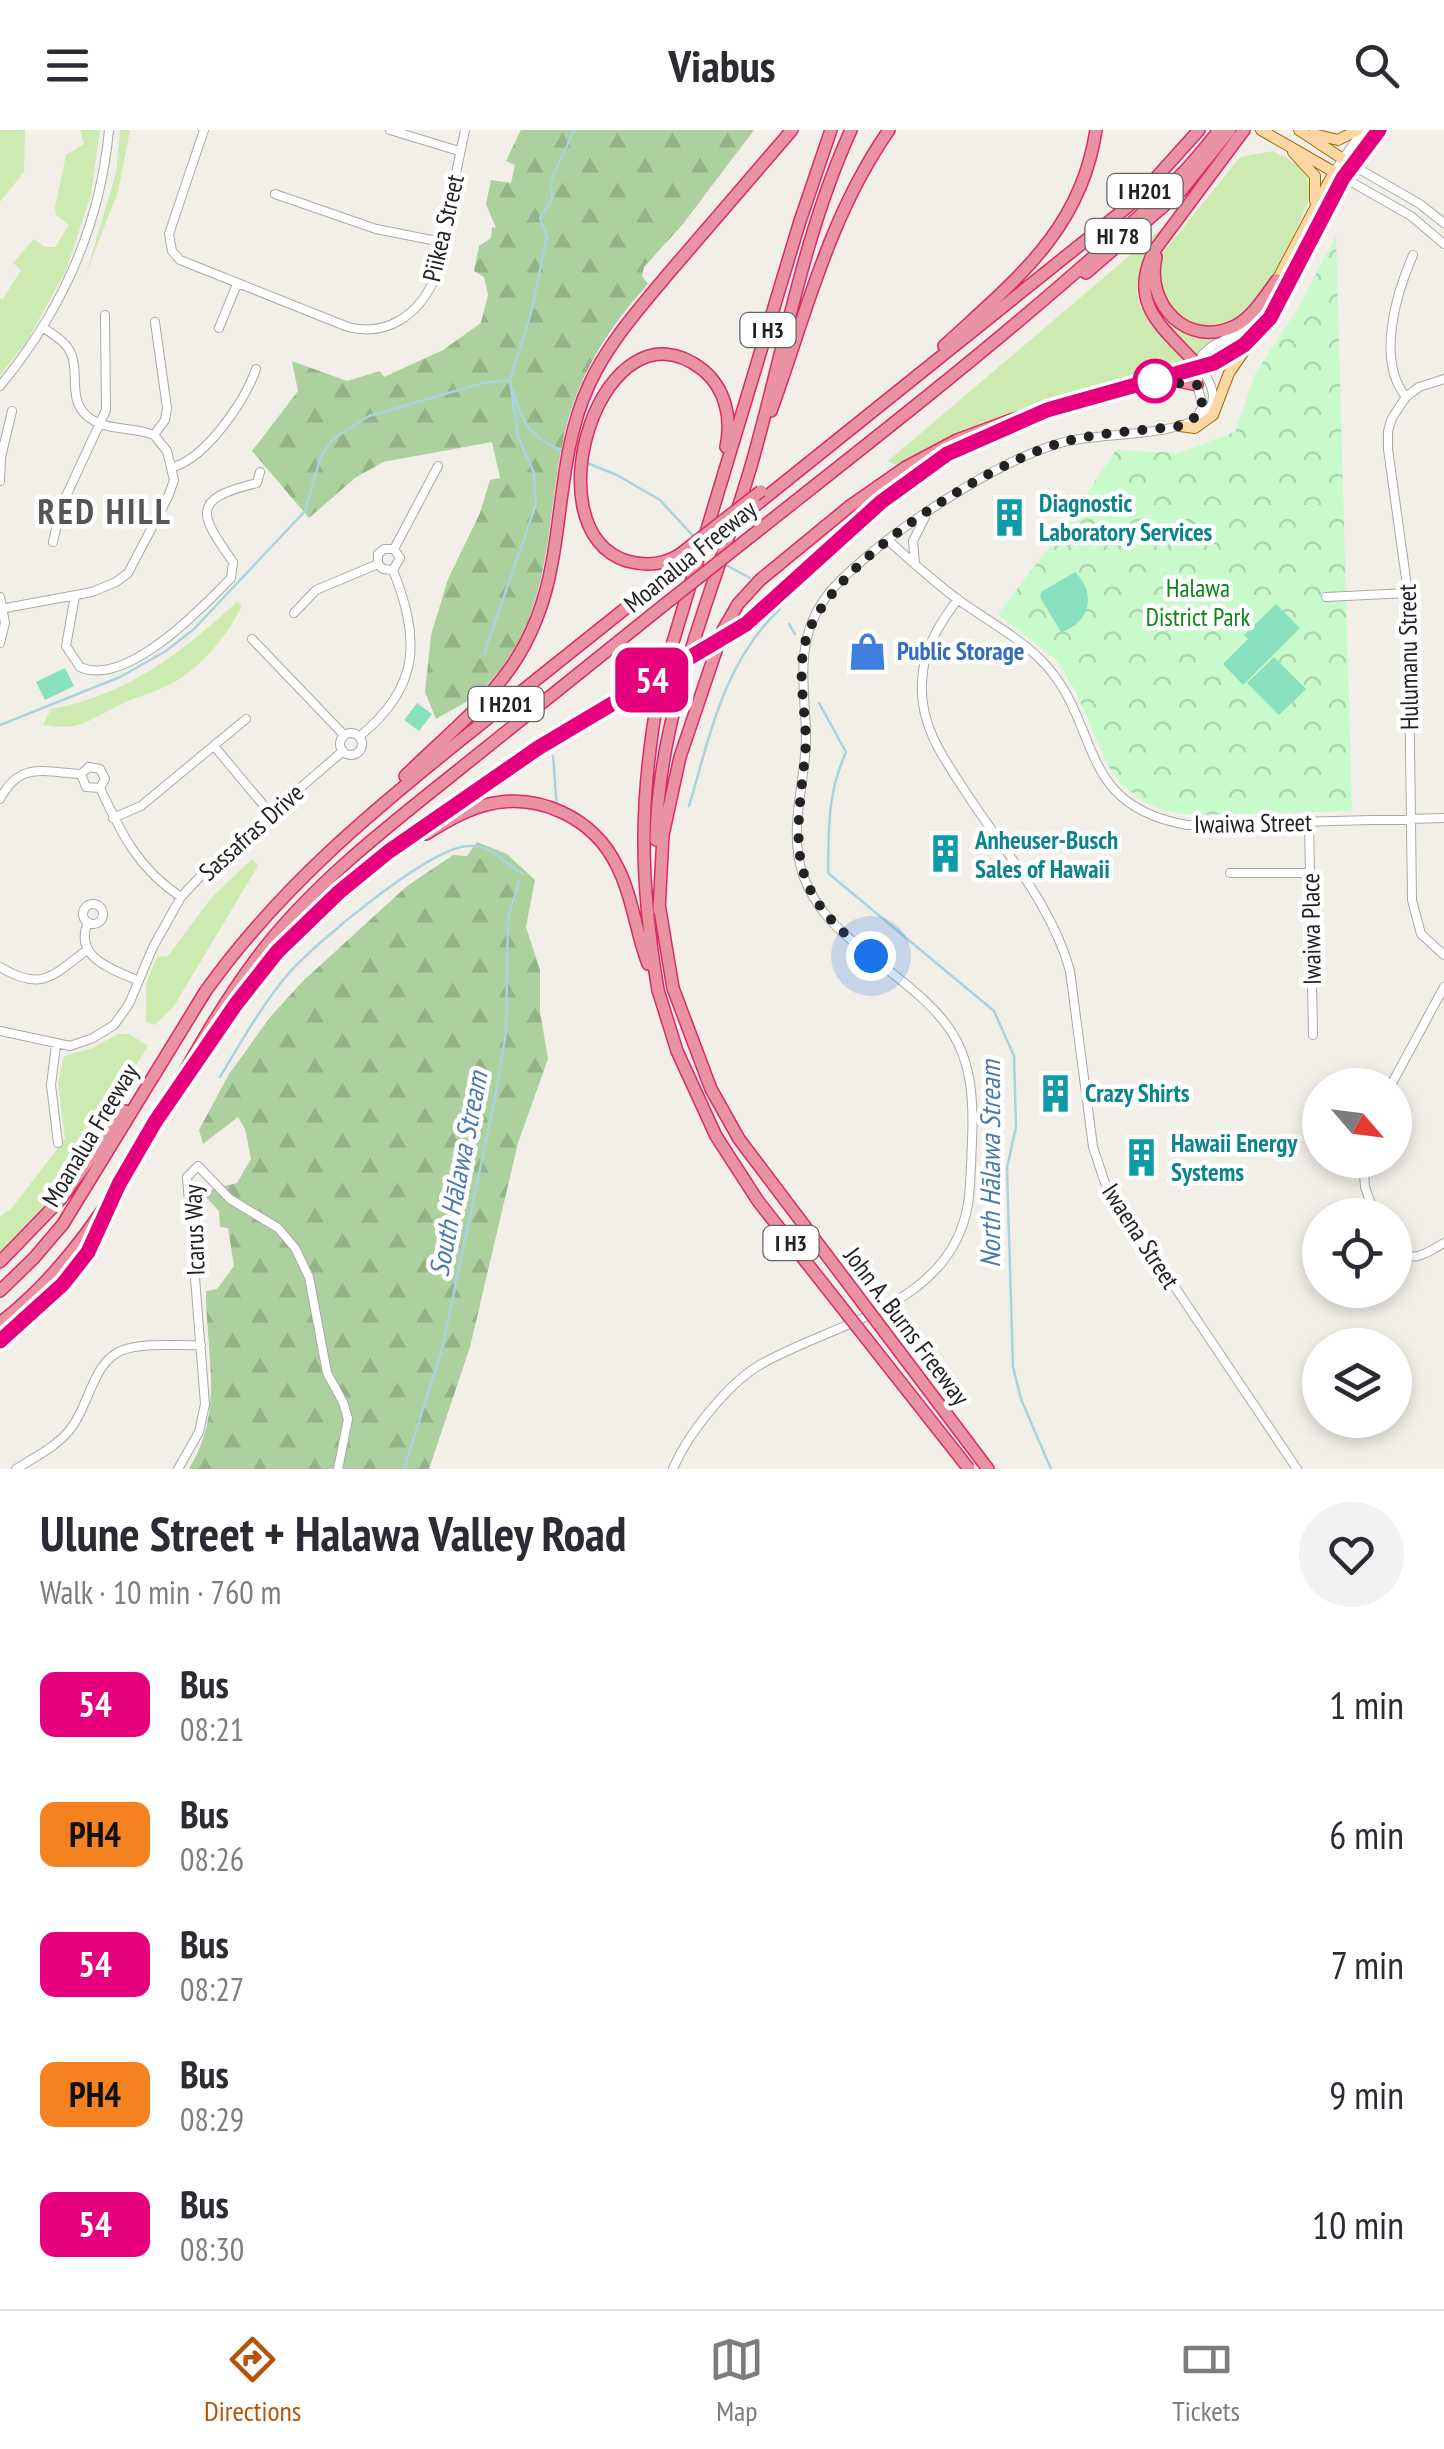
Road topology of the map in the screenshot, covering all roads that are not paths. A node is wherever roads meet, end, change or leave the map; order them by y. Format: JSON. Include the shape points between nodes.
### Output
{"nodes":[{"id":1,"x":109,"y":130,"type":"edge"},
{"id":2,"x":204,"y":130,"type":"edge"},
{"id":3,"x":390,"y":130,"type":"edge"},
{"id":4,"x":465,"y":130,"type":"edge"},
{"id":5,"x":792,"y":130,"type":"edge"},
{"id":6,"x":831,"y":130,"type":"edge"},
{"id":7,"x":851,"y":130,"type":"edge"},
{"id":8,"x":889,"y":130,"type":"edge"},
{"id":9,"x":1096,"y":130,"type":"edge"},
{"id":10,"x":1196,"y":130,"type":"edge"},
{"id":11,"x":1219,"y":130,"type":"edge"},
{"id":12,"x":1230,"y":130,"type":"edge"},
{"id":13,"x":1244,"y":130,"type":"edge"},
{"id":14,"x":1262,"y":130,"type":"edge"},
{"id":15,"x":1300,"y":130,"type":"edge"},
{"id":16,"x":1361,"y":130,"type":"edge"},
{"id":17,"x":1380,"y":130,"type":"edge"},
{"id":18,"x":1279,"y":140,"type":"junction"},
{"id":19,"x":459,"y":151,"type":"junction"},
{"id":20,"x":1347,"y":162,"type":"junction"},
{"id":21,"x":1339,"y":175,"type":"junction"},
{"id":22,"x":275,"y":194,"type":"dead end"},
{"id":23,"x":1314,"y":206,"type":"junction"},
{"id":24,"x":1444,"y":222,"type":"edge"},
{"id":25,"x":1172,"y":226,"type":"junction"},
{"id":26,"x":442,"y":242,"type":"junction"},
{"id":27,"x":1444,"y":244,"type":"edge"},
{"id":28,"x":1414,"y":255,"type":"dead end"},
{"id":29,"x":1277,"y":280,"type":"junction"},
{"id":30,"x":237,"y":284,"type":"junction"},
{"id":31,"x":105,"y":314,"type":"dead end"},
{"id":32,"x":91,"y":325,"type":"dead end"},
{"id":33,"x":106,"y":325,"type":"junction"},
{"id":34,"x":44,"y":328,"type":"junction"},
{"id":35,"x":220,"y":328,"type":"dead end"},
{"id":36,"x":171,"y":330,"type":"dead end"},
{"id":37,"x":1006,"y":332,"type":"junction"},
{"id":38,"x":1252,"y":338,"type":"junction"},
{"id":39,"x":1200,"y":368,"type":"junction"},
{"id":40,"x":256,"y":369,"type":"dead end"},
{"id":41,"x":1165,"y":378,"type":"junction"},
{"id":42,"x":1444,"y":380,"type":"edge"},
{"id":43,"x":1197,"y":385,"type":"junction"},
{"id":44,"x":0,"y":386,"type":"edge"},
{"id":45,"x":1406,"y":396,"type":"junction"},
{"id":46,"x":877,"y":408,"type":"junction"},
{"id":47,"x":1047,"y":410,"type":"junction"},
{"id":48,"x":12,"y":411,"type":"dead end"},
{"id":49,"x":1195,"y":420,"type":"junction"},
{"id":50,"x":100,"y":422,"type":"junction"},
{"id":51,"x":1180,"y":426,"type":"junction"},
{"id":52,"x":4,"y":430,"type":"edge"},
{"id":53,"x":154,"y":435,"type":"junction"},
{"id":54,"x":830,"y":445,"type":"junction"},
{"id":55,"x":438,"y":466,"type":"dead end"},
{"id":56,"x":751,"y":466,"type":"junction"},
{"id":57,"x":173,"y":467,"type":"junction"},
{"id":58,"x":260,"y":472,"type":"dead end"},
{"id":59,"x":418,"y":474,"type":"dead end"},
{"id":60,"x":430,"y":480,"type":"junction"},
{"id":61,"x":0,"y":481,"type":"edge"},
{"id":62,"x":927,"y":513,"type":"junction"},
{"id":63,"x":707,"y":524,"type":"junction"},
{"id":64,"x":44,"y":526,"type":"dead end"},
{"id":65,"x":54,"y":528,"type":"junction"},
{"id":66,"x":889,"y":541,"type":"junction"},
{"id":67,"x":53,"y":542,"type":"dead end"},
{"id":68,"x":394,"y":549,"type":"junction"},
{"id":69,"x":678,"y":562,"type":"junction"},
{"id":70,"x":378,"y":564,"type":"junction"},
{"id":71,"x":916,"y":564,"type":"junction"},
{"id":72,"x":393,"y":570,"type":"junction"},
{"id":73,"x":1408,"y":593,"type":"junction"},
{"id":74,"x":75,"y":596,"type":"junction"},
{"id":75,"x":0,"y":597,"type":"edge"},
{"id":76,"x":1326,"y":597,"type":"dead end"},
{"id":77,"x":958,"y":600,"type":"junction"},
{"id":78,"x":2,"y":608,"type":"edge"},
{"id":79,"x":294,"y":613,"type":"dead end"},
{"id":80,"x":252,"y":639,"type":"dead end"},
{"id":81,"x":0,"y":643,"type":"edge"},
{"id":82,"x":272,"y":660,"type":"junction"},
{"id":83,"x":262,"y":669,"type":"dead end"},
{"id":84,"x":246,"y":720,"type":"dead end"},
{"id":85,"x":344,"y":735,"type":"junction"},
{"id":86,"x":360,"y":736,"type":"junction"},
{"id":87,"x":214,"y":746,"type":"junction"},
{"id":88,"x":342,"y":752,"type":"junction"},
{"id":89,"x":81,"y":774,"type":"junction"},
{"id":90,"x":100,"y":788,"type":"junction"},
{"id":91,"x":0,"y":799,"type":"edge"},
{"id":92,"x":270,"y":813,"type":"junction"},
{"id":93,"x":113,"y":818,"type":"junction"},
{"id":94,"x":1444,"y":818,"type":"edge"},
{"id":95,"x":1412,"y":820,"type":"junction"},
{"id":96,"x":1308,"y":823,"type":"junction"},
{"id":97,"x":338,"y":842,"type":"junction"},
{"id":98,"x":1230,"y":873,"type":"dead end"},
{"id":99,"x":1309,"y":873,"type":"junction"},
{"id":100,"x":181,"y":897,"type":"junction"},
{"id":101,"x":659,"y":910,"type":"junction"},
{"id":102,"x":88,"y":922,"type":"dead end"},
{"id":103,"x":296,"y":933,"type":"junction"},
{"id":104,"x":86,"y":950,"type":"junction"},
{"id":105,"x":1444,"y":955,"type":"edge"},
{"id":106,"x":0,"y":967,"type":"edge"},
{"id":107,"x":139,"y":981,"type":"junction"},
{"id":108,"x":1444,"y":987,"type":"edge"},
{"id":109,"x":658,"y":990,"type":"junction"},
{"id":110,"x":181,"y":1029,"type":"junction"},
{"id":111,"x":0,"y":1031,"type":"edge"},
{"id":112,"x":1313,"y":1035,"type":"dead end"},
{"id":113,"x":56,"y":1045,"type":"junction"},
{"id":114,"x":1401,"y":1068,"type":"edge"},
{"id":115,"x":155,"y":1122,"type":"junction"},
{"id":116,"x":58,"y":1143,"type":"dead end"},
{"id":117,"x":119,"y":1184,"type":"junction"},
{"id":118,"x":1444,"y":1243,"type":"edge"},
{"id":119,"x":1412,"y":1258,"type":"edge"},
{"id":120,"x":0,"y":1262,"type":"edge"},
{"id":121,"x":0,"y":1290,"type":"edge"},
{"id":122,"x":0,"y":1323,"type":"edge"},
{"id":123,"x":0,"y":1341,"type":"edge"},
{"id":124,"x":201,"y":1345,"type":"junction"},
{"id":125,"x":16,"y":1469,"type":"edge"},
{"id":126,"x":178,"y":1469,"type":"edge"},
{"id":127,"x":338,"y":1469,"type":"edge"},
{"id":128,"x":674,"y":1469,"type":"edge"},
{"id":129,"x":970,"y":1469,"type":"edge"},
{"id":130,"x":988,"y":1469,"type":"edge"},
{"id":131,"x":1298,"y":1469,"type":"edge"}],
"edges":[{"from":1,"to":34,"type":"street","via":[[90,228]]},
{"from":2,"to":30,"type":"street","name":"Piikea Street","via":[[169,244],[180,260]]},
{"from":3,"to":19,"type":"street"},
{"from":4,"to":19,"type":"street","name":"Piikea Street"},
{"from":5,"to":97,"type":"highway","via":[[621,332],[588,386],[570,441],[546,594],[518,658],[473,715]]},
{"from":6,"to":63,"type":"highway","name":"John A. Burns Freeway","number":"I H3"},
{"from":7,"to":56,"type":"highway","name":"John A. Burns Freeway","number":"I H3"},
{"from":8,"to":56,"type":"highway","via":[[825,249]]},
{"from":9,"to":46,"type":"highway","via":[[1079,191],[1024,274]]},
{"from":10,"to":46,"type":"highway","name":"Moanalua Freeway","number":"I H201","via":[[1083,245]]},
{"from":11,"to":37,"type":"highway","name":"Moanalua Freeway","number":"HI 78","via":[[1166,193]]},
{"from":12,"to":37,"type":"highway","via":[[1137,232]]},
{"from":13,"to":25,"type":"highway"},
{"from":14,"to":18,"type":"main road"},
{"from":15,"to":16,"type":"main road","via":[[1331,140]]},
{"from":15,"to":20,"type":"main road"},
{"from":16,"to":20,"type":"street"},
{"from":17,"to":20,"type":"street"},
{"from":18,"to":21,"type":"main road"},
{"from":18,"to":23,"type":"main road","via":[[1315,176]]},
{"from":19,"to":26,"type":"street","name":"Piikea Street"},
{"from":20,"to":21,"type":"main road"},
{"from":20,"to":24,"type":"street"},
{"from":21,"to":23,"type":"main road"},
{"from":21,"to":27,"type":"street","via":[[1411,216]]},
{"from":21,"to":38,"type":"main road","via":[[1279,304]]},
{"from":22,"to":26,"type":"street","via":[[376,229]]},
{"from":23,"to":29,"type":"main road"},
{"from":25,"to":29,"type":"highway","via":[[1156,258],[1154,282],[1163,308],[1182,324],[1202,332],[1238,325]]},
{"from":25,"to":39,"type":"highway","via":[[1145,268],[1147,304],[1156,323]]},
{"from":26,"to":30,"type":"street","name":"Piikea Street","via":[[423,301],[382,328],[348,327]]},
{"from":28,"to":45,"type":"street","via":[[1394,314],[1392,368]]},
{"from":29,"to":39,"type":"street","via":[[1256,318],[1206,350]]},
{"from":30,"to":35,"type":"street"},
{"from":31,"to":33,"type":"street"},
{"from":32,"to":33,"type":"street"},
{"from":33,"to":50,"type":"street"},
{"from":34,"to":44,"type":"street"},
{"from":34,"to":50,"type":"street","via":[[68,347],[78,402]]},
{"from":36,"to":53,"type":"street","via":[[156,327],[168,408]]},
{"from":37,"to":115,"type":"highway","name":"Moanalua Freeway","number":"I H201","bridge":true,"via":[[312,895],[241,979]]},
{"from":38,"to":39,"type":"main road"},
{"from":38,"to":51,"type":"main road","via":[[1213,415],[1195,428]]},
{"from":39,"to":41,"type":"highway"},
{"from":39,"to":43,"type":"street"},
{"from":39,"to":49,"type":"street","via":[[1213,394],[1208,411]]},
{"from":40,"to":57,"type":"street","via":[[249,390],[196,457]]},
{"from":41,"to":43,"type":"highway"},
{"from":41,"to":47,"type":"highway"},
{"from":42,"to":45,"type":"street"},
{"from":43,"to":49,"type":"street","via":[[1203,401]]},
{"from":45,"to":73,"type":"street","name":"Hulumanu Street","via":[[1392,418],[1388,449]]},
{"from":46,"to":54,"type":"highway","name":"Moanalua Freeway","number":"I H201"},
{"from":47,"to":101,"type":"highway","via":[[986,428],[906,467],[749,592],[718,640],[672,785]]},
{"from":47,"to":103,"type":"highway","bridge":true,"via":[[924,468],[726,637],[538,748],[388,852]]},
{"from":48,"to":52,"type":"street"},
{"from":49,"to":51,"type":"street"},
{"from":50,"to":53,"type":"street"},
{"from":50,"to":65,"type":"street"},
{"from":51,"to":62,"type":"street","via":[[1036,451]]},
{"from":52,"to":61,"type":"street"},
{"from":53,"to":57,"type":"street"},
{"from":54,"to":69,"type":"highway","name":"Moanalua Freeway","number":"I H201","bridge":true},
{"from":54,"to":69,"type":"highway","bridge":true,"via":[[761,491]]},
{"from":55,"to":60,"type":"street","name":"Sassafras Drive"},
{"from":56,"to":101,"type":"highway","name":"John A. Burns Freeway","number":"I H3","bridge":true,"via":[[665,747],[657,814]]},
{"from":57,"to":74,"type":"street","via":[[168,497],[134,565],[116,582]]},
{"from":58,"to":74,"type":"street","via":[[256,483],[228,491],[206,512],[207,525],[233,562],[231,578],[147,652],[103,671],[80,667],[66,646]]},
{"from":59,"to":60,"type":"street"},
{"from":60,"to":68,"type":"street","name":"Sassafras Drive"},
{"from":62,"to":66,"type":"street"},
{"from":62,"to":71,"type":"street","via":[[913,540]]},
{"from":63,"to":69,"type":"highway","via":[[729,420],[719,389],[678,358],[639,360],[621,370],[598,402],[581,502],[586,525],[620,558]]},
{"from":63,"to":109,"type":"highway","name":"John A. Burns Freeway","number":"I H3","bridge":true,"via":[[660,685],[644,792],[644,883]]},
{"from":64,"to":65,"type":"street"},
{"from":65,"to":67,"type":"street"},
{"from":66,"to":71,"type":"street","name":"Iwaiwa Street"},
{"from":66,"to":128,"type":"street","via":[[836,586],[806,638],[801,868],[828,918],[927,1002],[961,1046],[973,1106],[967,1208],[948,1253],[915,1290],[748,1373],[692,1436]]},
{"from":68,"to":70,"type":"street","name":"Sassafras Drive","via":[[381,551]]},
{"from":68,"to":72,"type":"street","name":"Sassafras Drive","via":[[400,558]]},
{"from":69,"to":97,"type":"highway","name":"Moanalua Freeway","number":"I H201"},
{"from":70,"to":72,"type":"street"},
{"from":70,"to":79,"type":"street","name":"Sassafras Drive","via":[[316,590]]},
{"from":71,"to":77,"type":"street","name":"Iwaiwa Street"},
{"from":72,"to":86,"type":"street","name":"Sassafras Drive","via":[[410,620],[410,667],[392,706]]},
{"from":73,"to":76,"type":"street"},
{"from":73,"to":95,"type":"street","name":"Hulumanu Street"},
{"from":74,"to":78,"type":"street"},
{"from":75,"to":78,"type":"street"},
{"from":77,"to":96,"type":"street","name":"Iwaiwa Street","via":[[1052,671],[1098,767],[1131,805],[1187,825]]},
{"from":77,"to":131,"type":"street","name":"Iwaena Street","via":[[924,662],[926,718],[938,750],[1064,949],[1093,1147],[1105,1183]]},
{"from":78,"to":81,"type":"street"},
{"from":80,"to":82,"type":"street"},
{"from":82,"to":83,"type":"street"},
{"from":82,"to":85,"type":"street"},
{"from":84,"to":87,"type":"street"},
{"from":85,"to":86,"type":"street"},
{"from":85,"to":88,"type":"street"},
{"from":86,"to":88,"type":"street","name":"Sassafras Drive","via":[[359,752]]},
{"from":87,"to":92,"type":"street"},
{"from":87,"to":93,"type":"street","via":[[141,806]]},
{"from":88,"to":92,"type":"street","name":"Sassafras Drive"},
{"from":89,"to":90,"type":"street","via":[[86,787]]},
{"from":89,"to":90,"type":"street","via":[[100,769]]},
{"from":89,"to":91,"type":"street","via":[[24,772]]},
{"from":90,"to":93,"type":"street"},
{"from":92,"to":100,"type":"street","name":"Sassafras Drive"},
{"from":93,"to":100,"type":"street","via":[[142,864]]},
{"from":94,"to":95,"type":"street","name":"Iwaiwa Street"},
{"from":95,"to":96,"type":"street","name":"Iwaiwa Street"},
{"from":95,"to":105,"type":"street","name":"Hulumanu Street","via":[[1414,916]]},
{"from":96,"to":99,"type":"street","name":"Iwaiwa Place"},
{"from":97,"to":110,"type":"highway","name":"Moanalua Freeway","number":"I H201","via":[[257,923]]},
{"from":98,"to":99,"type":"street"},
{"from":99,"to":112,"type":"street","name":"Iwaiwa Place"},
{"from":100,"to":107,"type":"street","name":"Sassafras Drive"},
{"from":101,"to":130,"type":"highway","name":"John A. Burns Freeway","number":"I H3","bridge":true,"via":[[673,988],[711,1088],[739,1139]]},
{"from":102,"to":104,"type":"street"},
{"from":103,"to":109,"type":"highway","via":[[371,870],[453,818],[520,801],[576,820],[616,862]]},
{"from":103,"to":115,"type":"highway","via":[[236,1004]]},
{"from":104,"to":106,"type":"street","via":[[47,978]]},
{"from":104,"to":107,"type":"street"},
{"from":107,"to":113,"type":"street","name":"Sassafras Drive","via":[[108,1030],[78,1044]]},
{"from":108,"to":114,"type":"street"},
{"from":109,"to":129,"type":"highway","name":"John A. Burns Freeway","number":"I H3","bridge":true,"via":[[716,1136],[758,1201]]},
{"from":110,"to":120,"type":"highway","via":[[88,1164]]},
{"from":110,"to":121,"type":"highway","name":"Moanalua Freeway","number":"I H201","via":[[78,1203]]},
{"from":111,"to":113,"type":"street","name":"Sassafras Drive"},
{"from":113,"to":116,"type":"street","via":[[51,1085]]},
{"from":115,"to":117,"type":"highway","name":"Moanalua Freeway","number":"I H201"},
{"from":117,"to":122,"type":"highway","name":"Moanalua Freeway","number":"I H201","via":[[71,1255]]},
{"from":117,"to":123,"type":"highway","via":[[88,1252]]},
{"from":118,"to":119,"type":"street"},
{"from":124,"to":125,"type":"street","via":[[117,1352],[102,1367],[72,1426]]},
{"from":124,"to":126,"type":"street","name":"Icarus Way","via":[[204,1417]]},
{"from":124,"to":127,"type":"street","name":"Icarus Way","via":[[187,1177],[198,1166],[230,1199],[278,1228],[309,1277],[327,1373],[348,1419]]}]}
